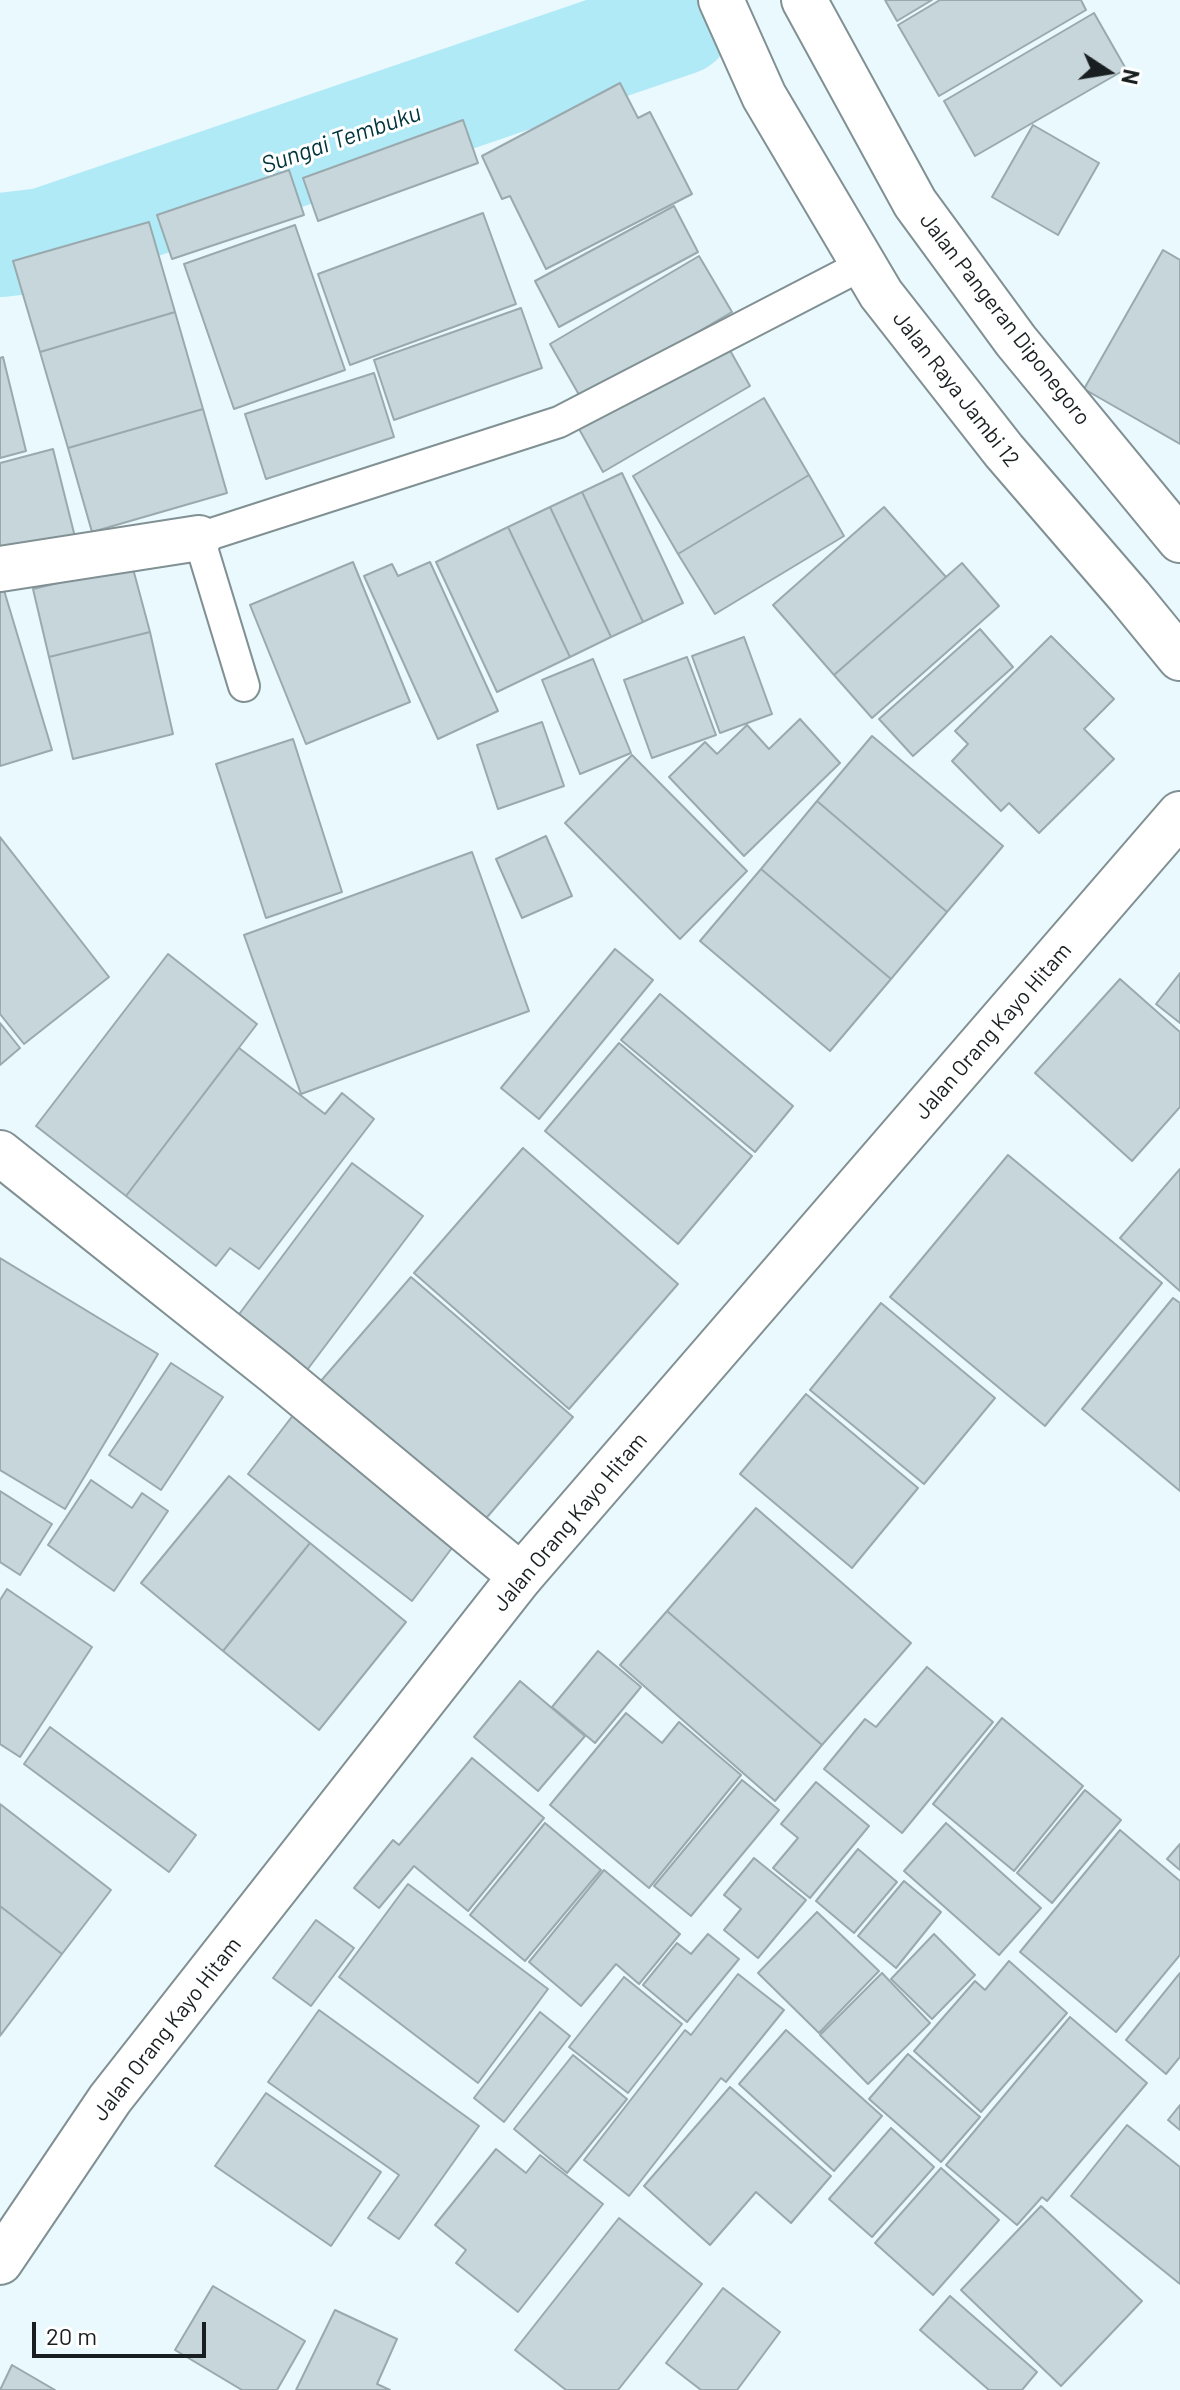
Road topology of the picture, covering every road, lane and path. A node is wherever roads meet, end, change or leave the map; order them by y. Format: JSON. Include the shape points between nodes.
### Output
{"nodes":[{"id":1,"x":721,"y":0,"type":"edge"},
{"id":2,"x":804,"y":0,"type":"edge"},
{"id":3,"x":864,"y":264,"type":"junction"},
{"id":4,"x":199,"y":538,"type":"junction"},
{"id":5,"x":1180,"y":540,"type":"edge"},
{"id":6,"x":0,"y":569,"type":"edge"},
{"id":7,"x":1180,"y":658,"type":"edge"},
{"id":8,"x":244,"y":686,"type":"dead end"},
{"id":9,"x":1180,"y":814,"type":"edge"},
{"id":10,"x":0,"y":1153,"type":"edge"},
{"id":11,"x":521,"y":1576,"type":"junction"},
{"id":12,"x":0,"y":2262,"type":"edge"}],
"edges":[{"from":1,"to":3,"type":"main road","name":"Jalan Raya Jambi 12","via":[[764,96]]},
{"from":2,"to":5,"type":"main road","name":"Jalan Pangeran Diponegoro","via":[[915,203],[1016,341]]},
{"from":3,"to":4,"type":"lane","via":[[559,422]]},
{"from":3,"to":7,"type":"main road","name":"Jalan Raya Jambi 12","via":[[881,294],[1004,451]]},
{"from":4,"to":6,"type":"main road"},
{"from":4,"to":8,"type":"lane"},
{"from":9,"to":11,"type":"main road","name":"Jalan Orang Kayo Hitam"},
{"from":10,"to":11,"type":"main road"},
{"from":11,"to":12,"type":"main road","name":"Jalan Orang Kayo Hitam","via":[[110,2099]]}]}
